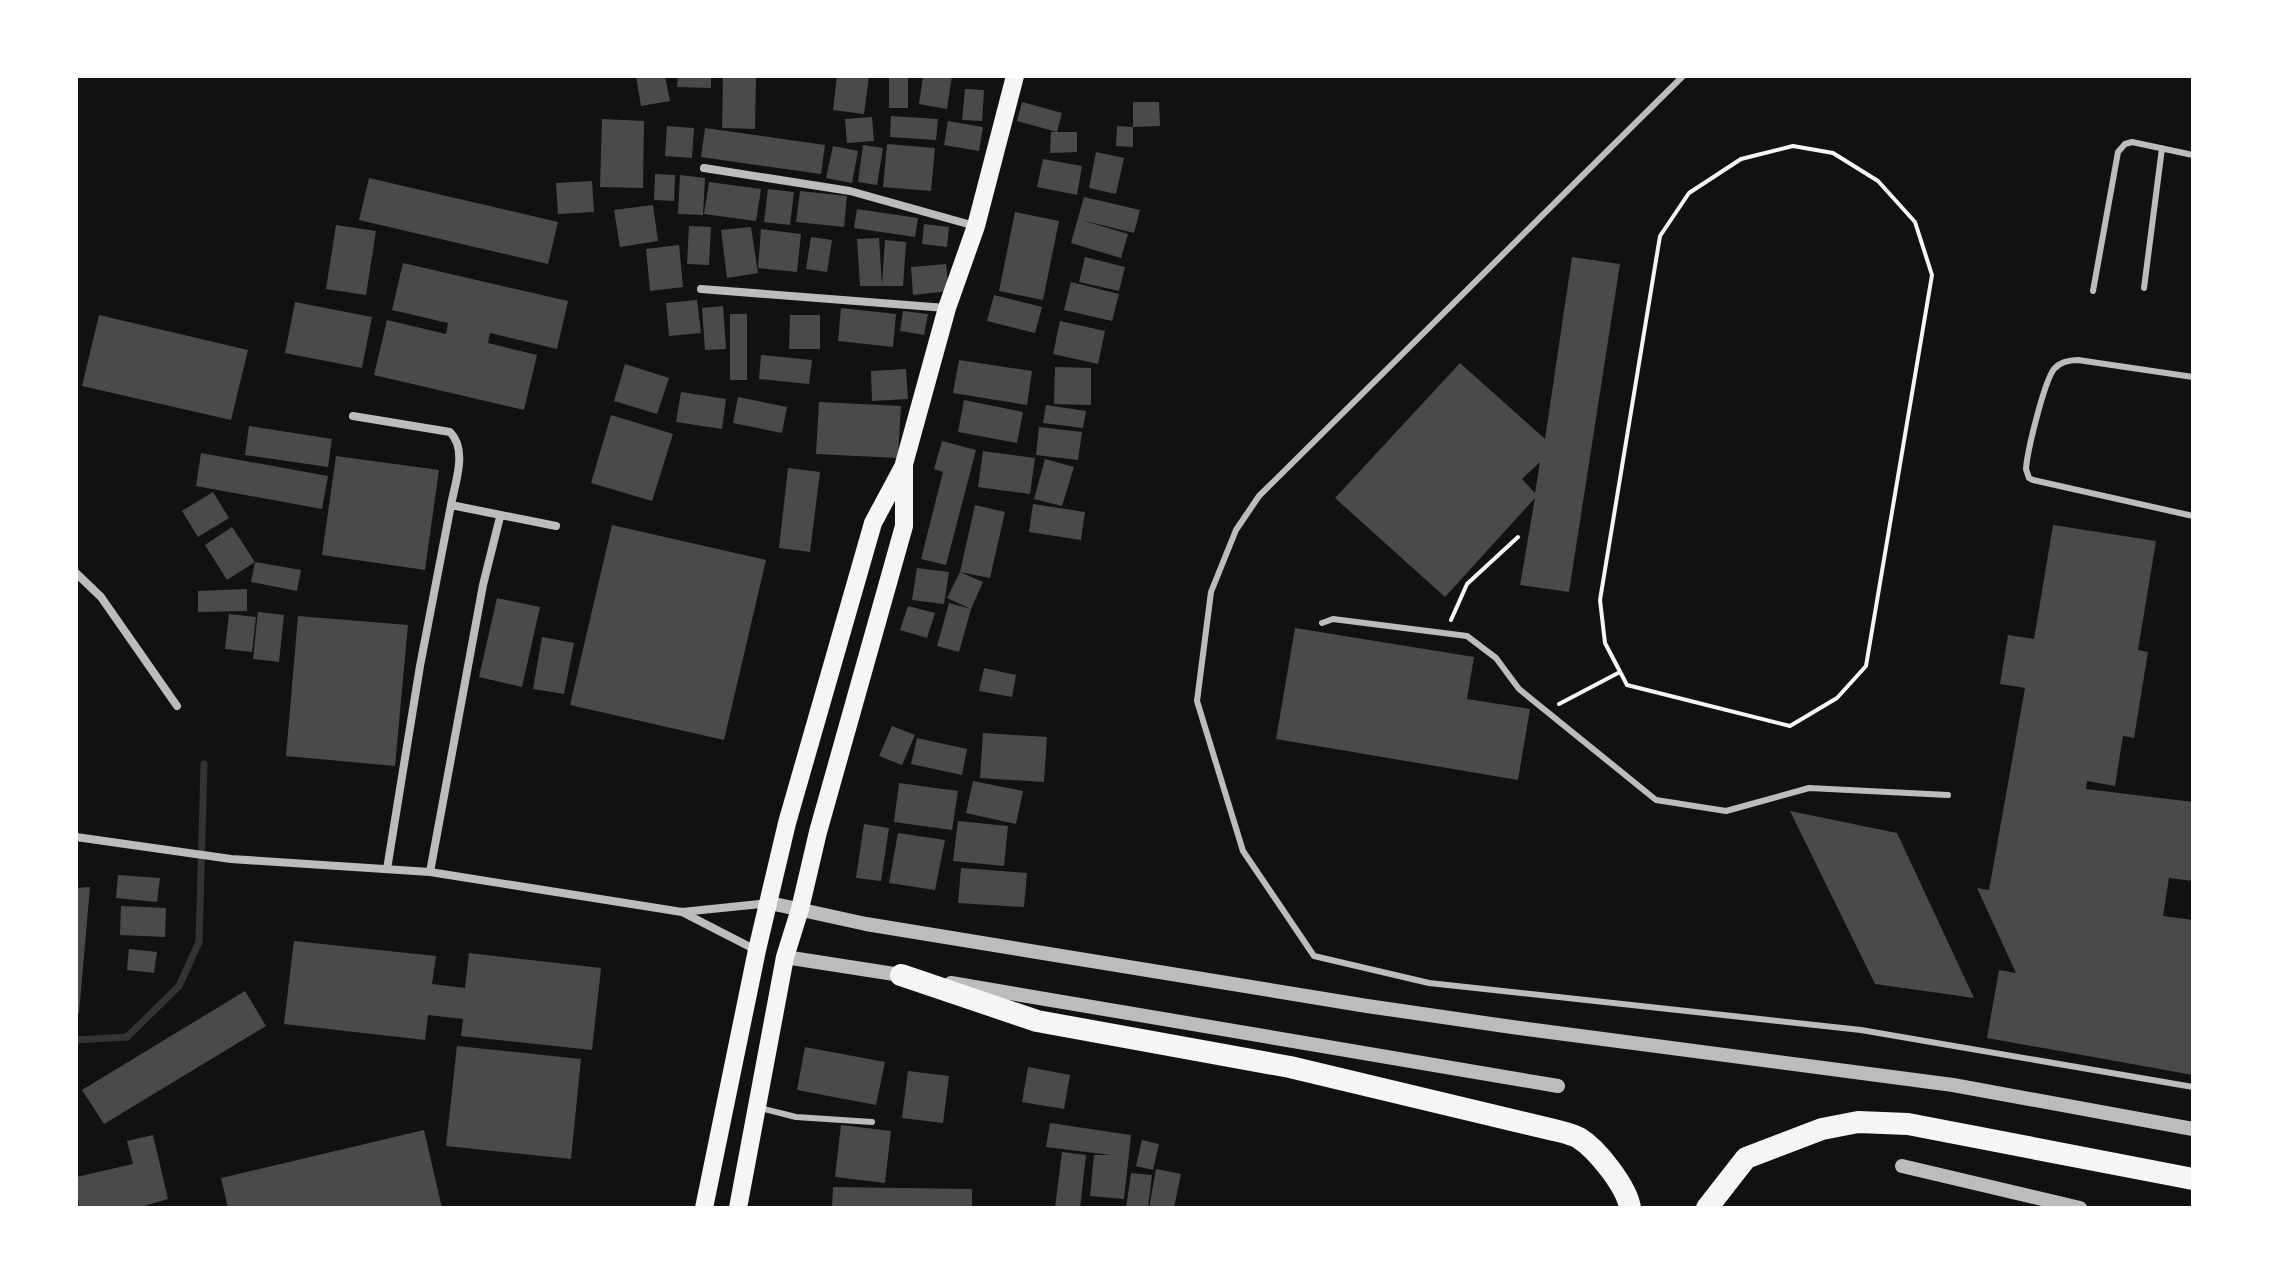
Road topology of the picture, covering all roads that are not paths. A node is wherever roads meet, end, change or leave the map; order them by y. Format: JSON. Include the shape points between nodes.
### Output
{"nodes":[{"id":1,"x":1015,"y":76,"type":"edge"},
{"id":2,"x":1683,"y":76,"type":"edge"},
{"id":3,"x":2162,"y":148,"type":"junction"},
{"id":4,"x":2193,"y":155,"type":"edge"},
{"id":5,"x":704,"y":168,"type":"dead end"},
{"id":6,"x":976,"y":226,"type":"junction"},
{"id":7,"x":2144,"y":288,"type":"dead end"},
{"id":8,"x":701,"y":289,"type":"dead end"},
{"id":9,"x":2093,"y":291,"type":"dead end"},
{"id":10,"x":947,"y":308,"type":"junction"},
{"id":11,"x":2193,"y":377,"type":"edge"},
{"id":12,"x":353,"y":416,"type":"dead end"},
{"id":13,"x":904,"y":464,"type":"junction"},
{"id":14,"x":451,"y":505,"type":"junction"},
{"id":15,"x":2193,"y":516,"type":"edge"},
{"id":16,"x":500,"y":517,"type":"junction"},
{"id":17,"x":556,"y":526,"type":"dead end"},
{"id":18,"x":76,"y":573,"type":"edge"},
{"id":19,"x":1322,"y":623,"type":"dead end"},
{"id":20,"x":830,"y":674,"type":"junction"},
{"id":21,"x":859,"y":680,"type":"junction"},
{"id":22,"x":177,"y":706,"type":"dead end"},
{"id":23,"x":1948,"y":795,"type":"dead end"},
{"id":24,"x":76,"y":837,"type":"edge"},
{"id":25,"x":387,"y":869,"type":"junction"},
{"id":26,"x":430,"y":872,"type":"junction"},
{"id":27,"x":770,"y":903,"type":"junction"},
{"id":28,"x":800,"y":909,"type":"junction"},
{"id":29,"x":682,"y":912,"type":"junction"},
{"id":30,"x":757,"y":950,"type":"junction"},
{"id":31,"x":785,"y":957,"type":"junction"},
{"id":32,"x":901,"y":975,"type":"junction"},
{"id":33,"x":1558,"y":1086,"type":"dead end"},
{"id":34,"x":2193,"y":1087,"type":"edge"},
{"id":35,"x":755,"y":1107,"type":"junction"},
{"id":36,"x":872,"y":1122,"type":"dead end"},
{"id":37,"x":2193,"y":1129,"type":"edge"},
{"id":38,"x":1902,"y":1166,"type":"dead end"},
{"id":39,"x":2193,"y":1179,"type":"edge"},
{"id":40,"x":704,"y":1208,"type":"edge"},
{"id":41,"x":738,"y":1208,"type":"edge"},
{"id":42,"x":1630,"y":1208,"type":"edge"},
{"id":43,"x":1707,"y":1208,"type":"edge"},
{"id":44,"x":2080,"y":1208,"type":"edge"}],
"edges":[{"from":1,"to":6,"type":"main road"},
{"from":2,"to":34,"type":"lane","via":[[1259,496],[1236,530],[1211,592],[1197,701],[1243,851],[1314,956],[1429,983],[1861,1030]]},
{"from":3,"to":4,"type":"lane"},
{"from":3,"to":7,"type":"lane"},
{"from":3,"to":9,"type":"lane","via":[[2132,142],[2118,152]]},
{"from":5,"to":6,"type":"street","via":[[850,191]]},
{"from":6,"to":10,"type":"main road"},
{"from":8,"to":10,"type":"street"},
{"from":10,"to":13,"type":"main road"},
{"from":11,"to":15,"type":"lane","via":[[2078,360],[2061,363],[2044,395],[2026,469],[2033,480]]},
{"from":12,"to":14,"type":"street","via":[[450,432],[460,451]]},
{"from":13,"to":20,"type":"main road","via":[[873,523]]},
{"from":13,"to":21,"type":"main road","via":[[904,526]]},
{"from":14,"to":16,"type":"street"},
{"from":14,"to":25,"type":"street"},
{"from":16,"to":17,"type":"street"},
{"from":16,"to":26,"type":"street"},
{"from":18,"to":22,"type":"street","via":[[101,597]]},
{"from":19,"to":23,"type":"lane","via":[[1333,619],[1467,636],[1496,658],[1519,689],[1656,800],[1726,811],[1809,788]]},
{"from":20,"to":21,"type":"main road"},
{"from":20,"to":27,"type":"main road"},
{"from":21,"to":28,"type":"main road"},
{"from":24,"to":25,"type":"street","via":[[231,859]]},
{"from":25,"to":26,"type":"street"},
{"from":26,"to":29,"type":"street"},
{"from":27,"to":28,"type":"street"},
{"from":27,"to":29,"type":"street"},
{"from":27,"to":30,"type":"main road"},
{"from":28,"to":31,"type":"main road"},
{"from":28,"to":37,"type":"street","via":[[1367,1006],[1953,1085]]},
{"from":29,"to":30,"type":"street"},
{"from":30,"to":40,"type":"main road"},
{"from":31,"to":32,"type":"street"},
{"from":31,"to":35,"type":"main road"},
{"from":32,"to":33,"type":"street"},
{"from":32,"to":42,"type":"highway","via":[[1037,1021],[1290,1067],[1554,1130],[1579,1138],[1601,1158]]},
{"from":35,"to":36,"type":"lane","via":[[796,1117]]},
{"from":35,"to":41,"type":"main road"},
{"from":38,"to":44,"type":"street"},
{"from":39,"to":43,"type":"highway","via":[[1908,1124],[1858,1122],[1822,1129],[1746,1158]]}]}
